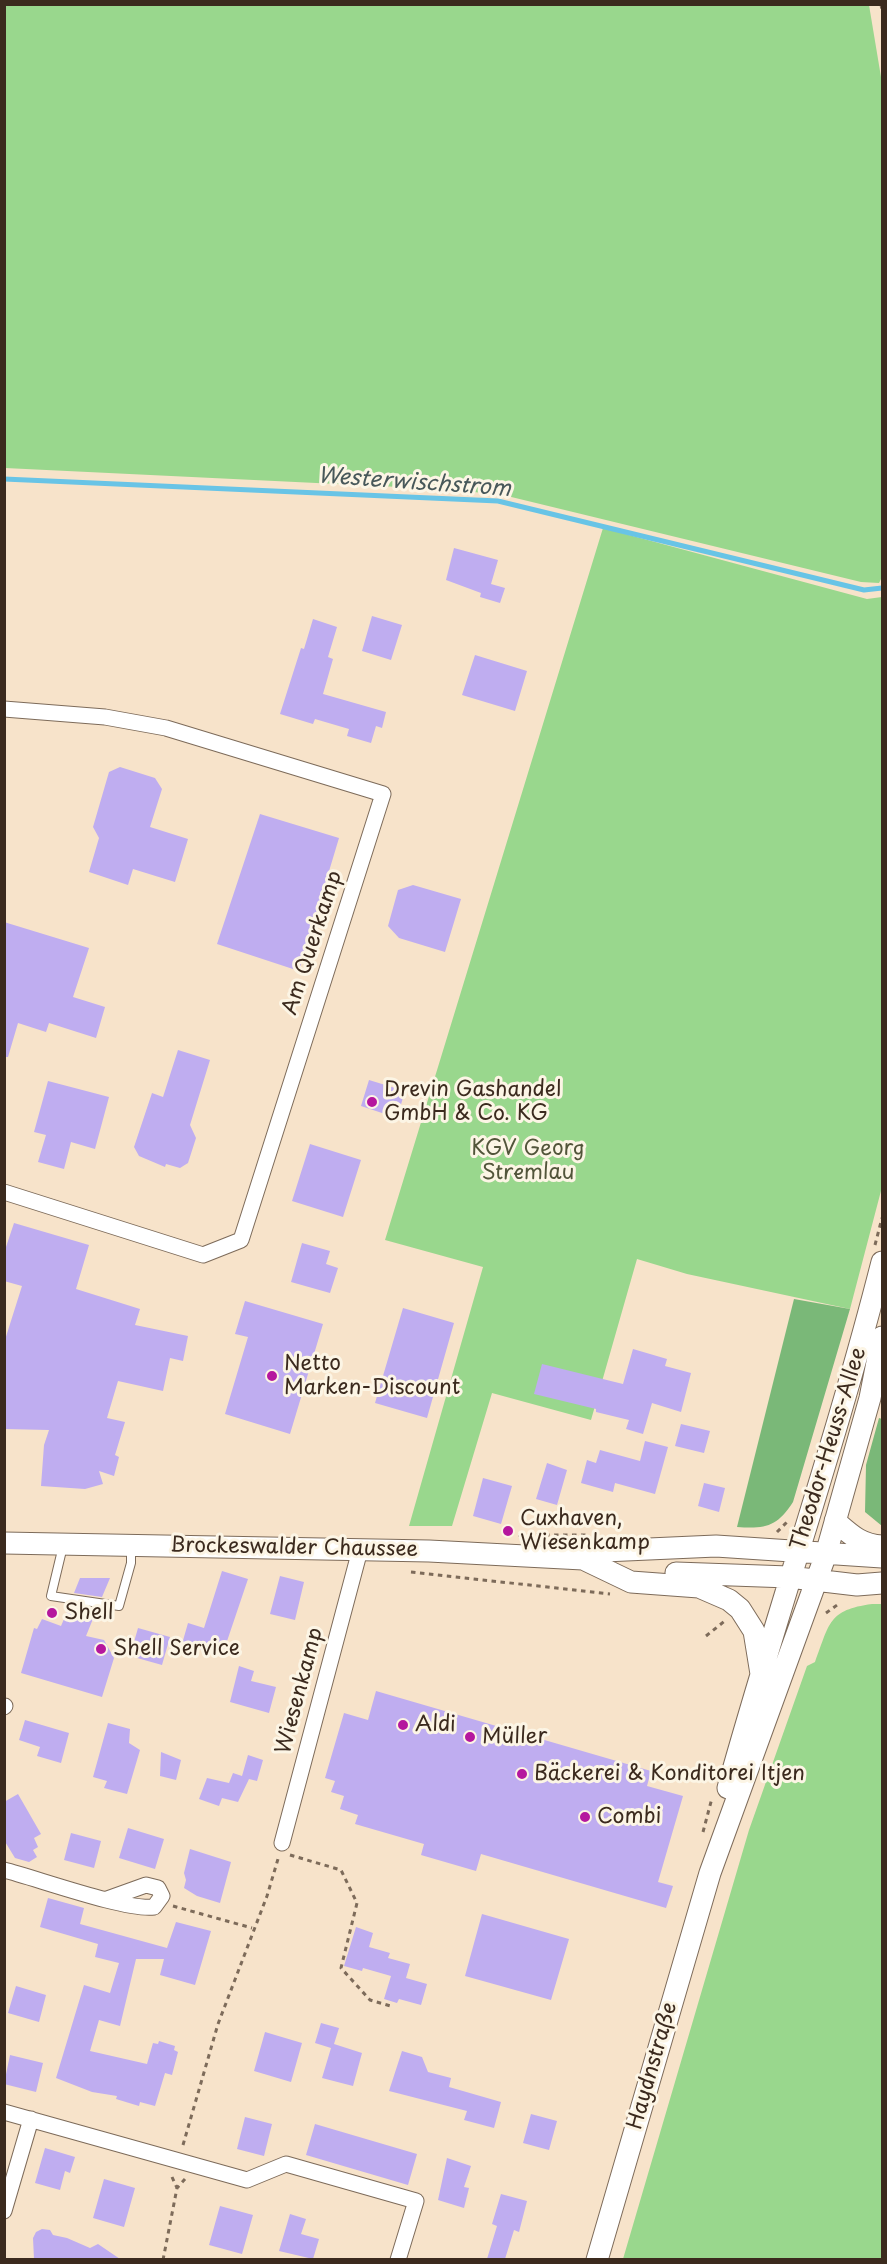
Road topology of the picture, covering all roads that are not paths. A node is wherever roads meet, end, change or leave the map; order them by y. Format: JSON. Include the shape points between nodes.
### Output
{"nodes":[{"id":1,"x":4,"y":709,"type":"edge"},
{"id":2,"x":4,"y":1192,"type":"edge"},
{"id":3,"x":882,"y":1262,"type":"edge"},
{"id":4,"x":882,"y":1337,"type":"edge"},
{"id":5,"x":835,"y":1521,"type":"junction"},
{"id":6,"x":4,"y":1543,"type":"edge"},
{"id":7,"x":63,"y":1544,"type":"junction"},
{"id":8,"x":131,"y":1545,"type":"junction"},
{"id":9,"x":882,"y":1546,"type":"edge"},
{"id":10,"x":360,"y":1550,"type":"junction"},
{"id":11,"x":882,"y":1557,"type":"edge"},
{"id":12,"x":583,"y":1559,"type":"junction"},
{"id":13,"x":794,"y":1565,"type":"junction"},
{"id":14,"x":821,"y":1569,"type":"junction"},
{"id":15,"x":609,"y":1571,"type":"junction"},
{"id":16,"x":882,"y":1583,"type":"edge"},
{"id":17,"x":761,"y":1674,"type":"junction"},
{"id":18,"x":281,"y":1848,"type":"road end"},
{"id":19,"x":4,"y":1870,"type":"edge"},
{"id":20,"x":710,"y":1873,"type":"junction"},
{"id":21,"x":107,"y":1899,"type":"dead end"},
{"id":22,"x":4,"y":2112,"type":"edge"},
{"id":23,"x":31,"y":2119,"type":"junction"},
{"id":24,"x":4,"y":2211,"type":"edge"},
{"id":25,"x":398,"y":2259,"type":"edge"},
{"id":26,"x":597,"y":2259,"type":"edge"}],
"edges":[{"from":1,"to":2,"type":"street","name":"Am Querkamp","via":[[105,717],[166,728],[383,794],[241,1240],[203,1255]]},
{"from":3,"to":13,"type":"street","name":"Theodor-Heuss-Allee","via":[[849,1391]]},
{"from":4,"to":5,"type":"street","name":"Theodor-Heuss-Allee","via":[[870,1398]]},
{"from":5,"to":9,"type":"street","via":[[856,1540]]},
{"from":5,"to":14,"type":"street","name":"Theodor-Heuss-Allee"},
{"from":6,"to":7,"type":"street","name":"Brockeswalder Chaussee"},
{"from":7,"to":8,"type":"street","name":"Brockeswalder Chaussee"},
{"from":7,"to":8,"type":"lane","via":[[51,1596],[119,1606],[131,1563]]},
{"from":8,"to":10,"type":"street","name":"Brockeswalder Chaussee"},
{"from":10,"to":12,"type":"street","name":"Brockeswalder Chaussee"},
{"from":10,"to":18,"type":"street","name":"Wiesenkamp"},
{"from":11,"to":14,"type":"street","name":"Brockeswalder Chaussee"},
{"from":12,"to":13,"type":"street","name":"Brockeswalder Chaussee","via":[[604,1551],[716,1546]]},
{"from":12,"to":15,"type":"street","name":"Brockeswalder Chaussee"},
{"from":13,"to":14,"type":"street","name":"Brockeswalder Chaussee"},
{"from":13,"to":14,"type":"street","name":"Brockeswalder Chaussee"},
{"from":13,"to":15,"type":"street","name":"Brockeswalder Chaussee"},
{"from":13,"to":17,"type":"street","name":"Haydnstraße"},
{"from":14,"to":16,"type":"street","name":"Brockeswalder Chaussee","via":[[856,1585]]},
{"from":14,"to":20,"type":"street","name":"Haydnstraße"},
{"from":15,"to":17,"type":"street","via":[[631,1582],[699,1587],[729,1600],[754,1631]]},
{"from":17,"to":20,"type":"street","name":"Haydnstraße","via":[[728,1789]]},
{"from":19,"to":21,"type":"street"},
{"from":20,"to":26,"type":"street","name":"Haydnstraße"},
{"from":22,"to":23,"type":"street"},
{"from":23,"to":24,"type":"street"},
{"from":23,"to":25,"type":"street","via":[[247,2180],[286,2164],[416,2201]]}]}
